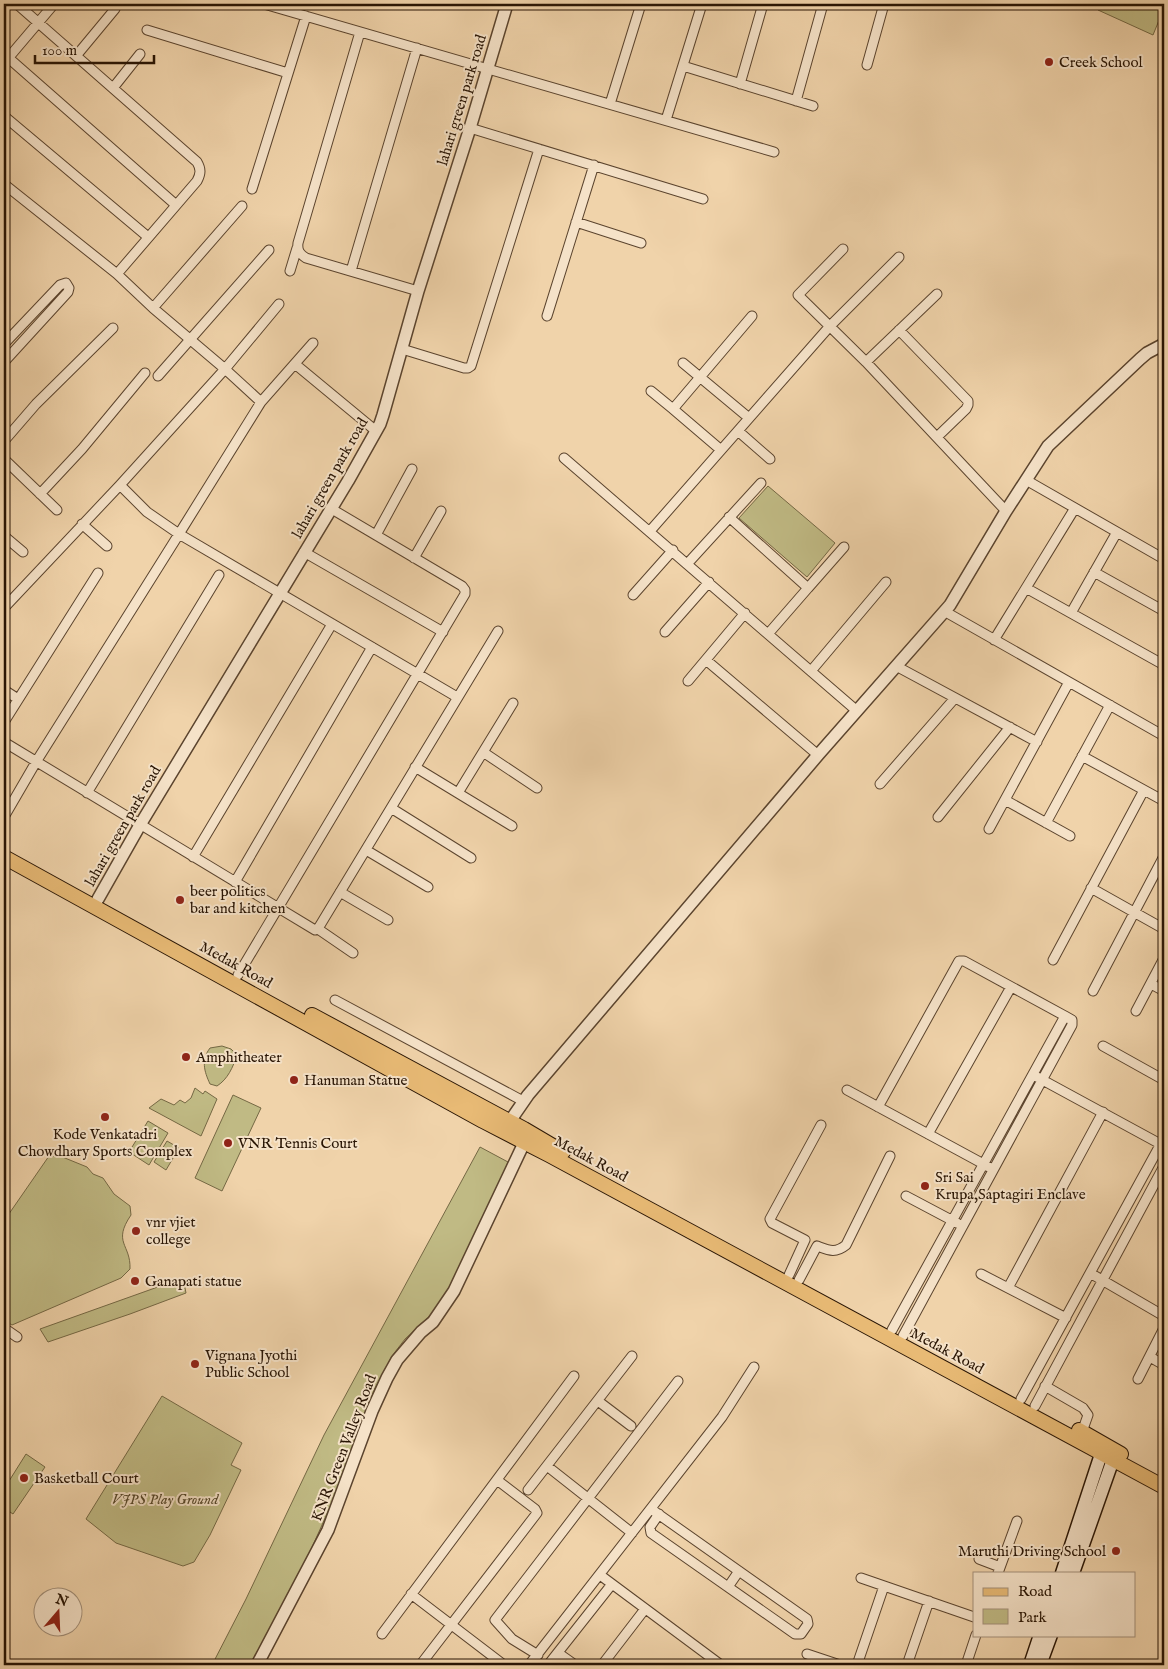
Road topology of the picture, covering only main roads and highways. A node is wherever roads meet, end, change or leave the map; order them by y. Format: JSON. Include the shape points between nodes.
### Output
{"nodes":[{"id":1,"x":4,"y":847,"type":"edge"},
{"id":2,"x":4,"y":857,"type":"edge"},
{"id":3,"x":665,"y":1212,"type":"junction"},
{"id":4,"x":1109,"y":1452,"type":"junction"},
{"id":5,"x":1164,"y":1477,"type":"edge"},
{"id":6,"x":1164,"y":1487,"type":"edge"},
{"id":7,"x":1062,"y":1572,"type":"edge"},
{"id":8,"x":1073,"y":1572,"type":"edge"},
{"id":9,"x":1040,"y":1636,"type":"edge"},
{"id":10,"x":1051,"y":1636,"type":"edge"},
{"id":11,"x":1030,"y":1665,"type":"edge"},
{"id":12,"x":1040,"y":1665,"type":"edge"}],
"edges":[{"from":1,"to":3,"type":"main road","name":"Medak Road","via":[[510,1122]]},
{"from":2,"to":3,"type":"main road","name":"Medak Road","via":[[524,1143]]},
{"from":3,"to":4,"type":"main road","name":"Medak Road"},
{"from":3,"to":4,"type":"main road","name":"Medak Road","via":[[1035,1406],[1082,1432]]},
{"from":4,"to":5,"type":"main road","name":"Medak Road"},
{"from":4,"to":6,"type":"main road","name":"Medak Road"},
{"from":4,"to":7,"type":"main road"},
{"from":4,"to":8,"type":"main road"},
{"from":9,"to":11,"type":"main road"},
{"from":10,"to":12,"type":"main road"}]}
